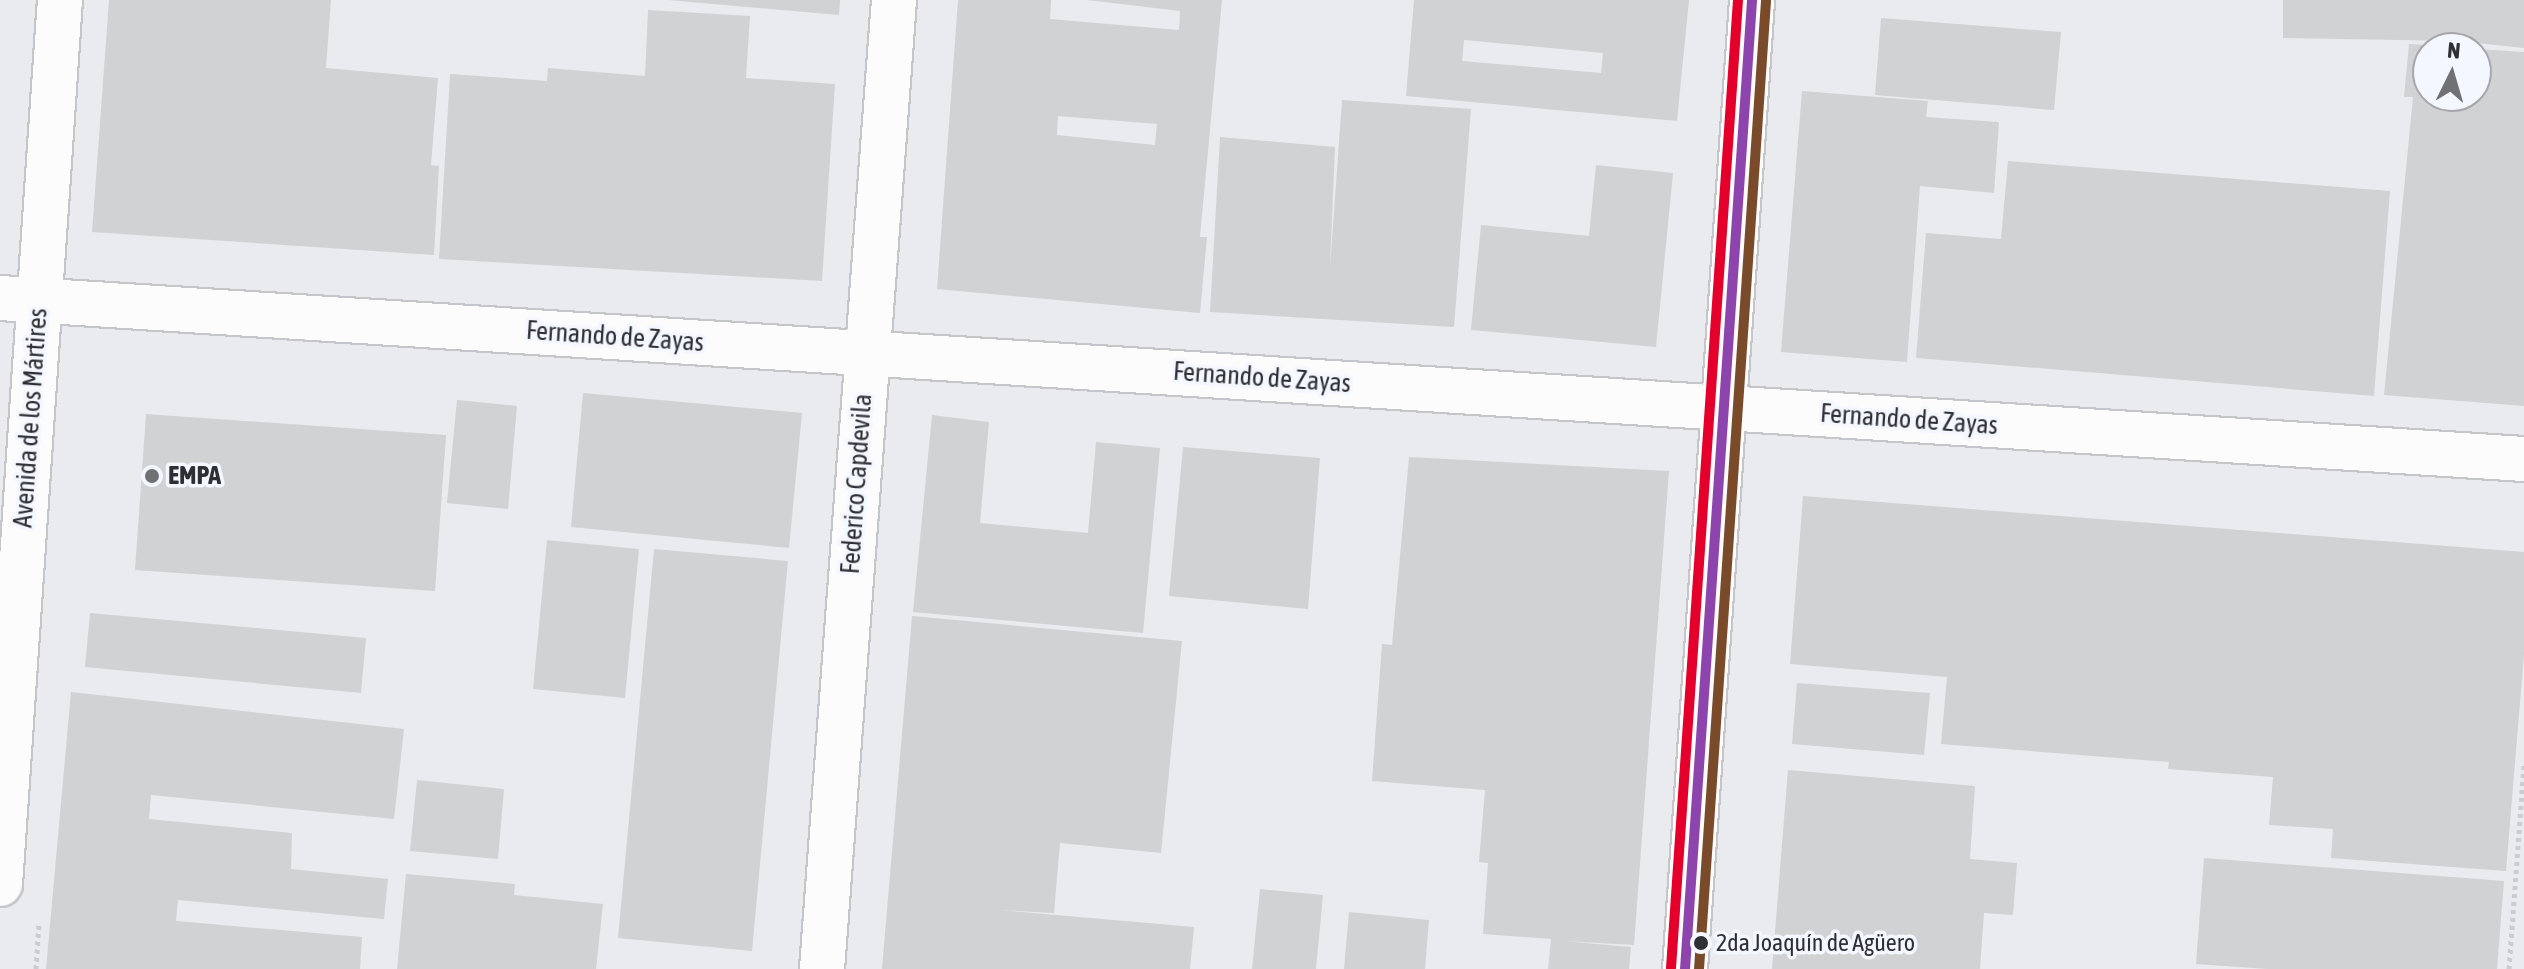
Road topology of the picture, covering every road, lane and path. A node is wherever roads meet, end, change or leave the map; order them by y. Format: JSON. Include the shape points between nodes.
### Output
{"nodes":[{"id":1,"x":60,"y":0,"type":"edge"},
{"id":2,"x":894,"y":0,"type":"edge"},
{"id":3,"x":1752,"y":0,"type":"edge"},
{"id":4,"x":20,"y":299,"type":"edge"},
{"id":5,"x":866,"y":354,"type":"junction"},
{"id":6,"x":1724,"y":408,"type":"junction"},
{"id":7,"x":2524,"y":459,"type":"edge"},
{"id":8,"x":2524,"y":763,"type":"edge"},
{"id":9,"x":0,"y":884,"type":"edge"},
{"id":10,"x":822,"y":969,"type":"edge"},
{"id":11,"x":1685,"y":969,"type":"edge"},
{"id":12,"x":2509,"y":969,"type":"edge"}],
"edges":[{"from":1,"to":4,"type":"street","name":"Avenida de los Mártires"},
{"from":2,"to":5,"type":"street","name":"Federico Capdevila"},
{"from":3,"to":6,"type":"street"},
{"from":4,"to":5,"type":"street","name":"Fernando de Zayas"},
{"from":4,"to":9,"type":"street","name":"Avenida de los Mártires"},
{"from":5,"to":6,"type":"street","name":"Fernando de Zayas"},
{"from":5,"to":10,"type":"street","name":"Federico Capdevila"},
{"from":6,"to":7,"type":"street","name":"Fernando de Zayas"},
{"from":6,"to":11,"type":"street"},
{"from":8,"to":12,"type":"path"}]}
